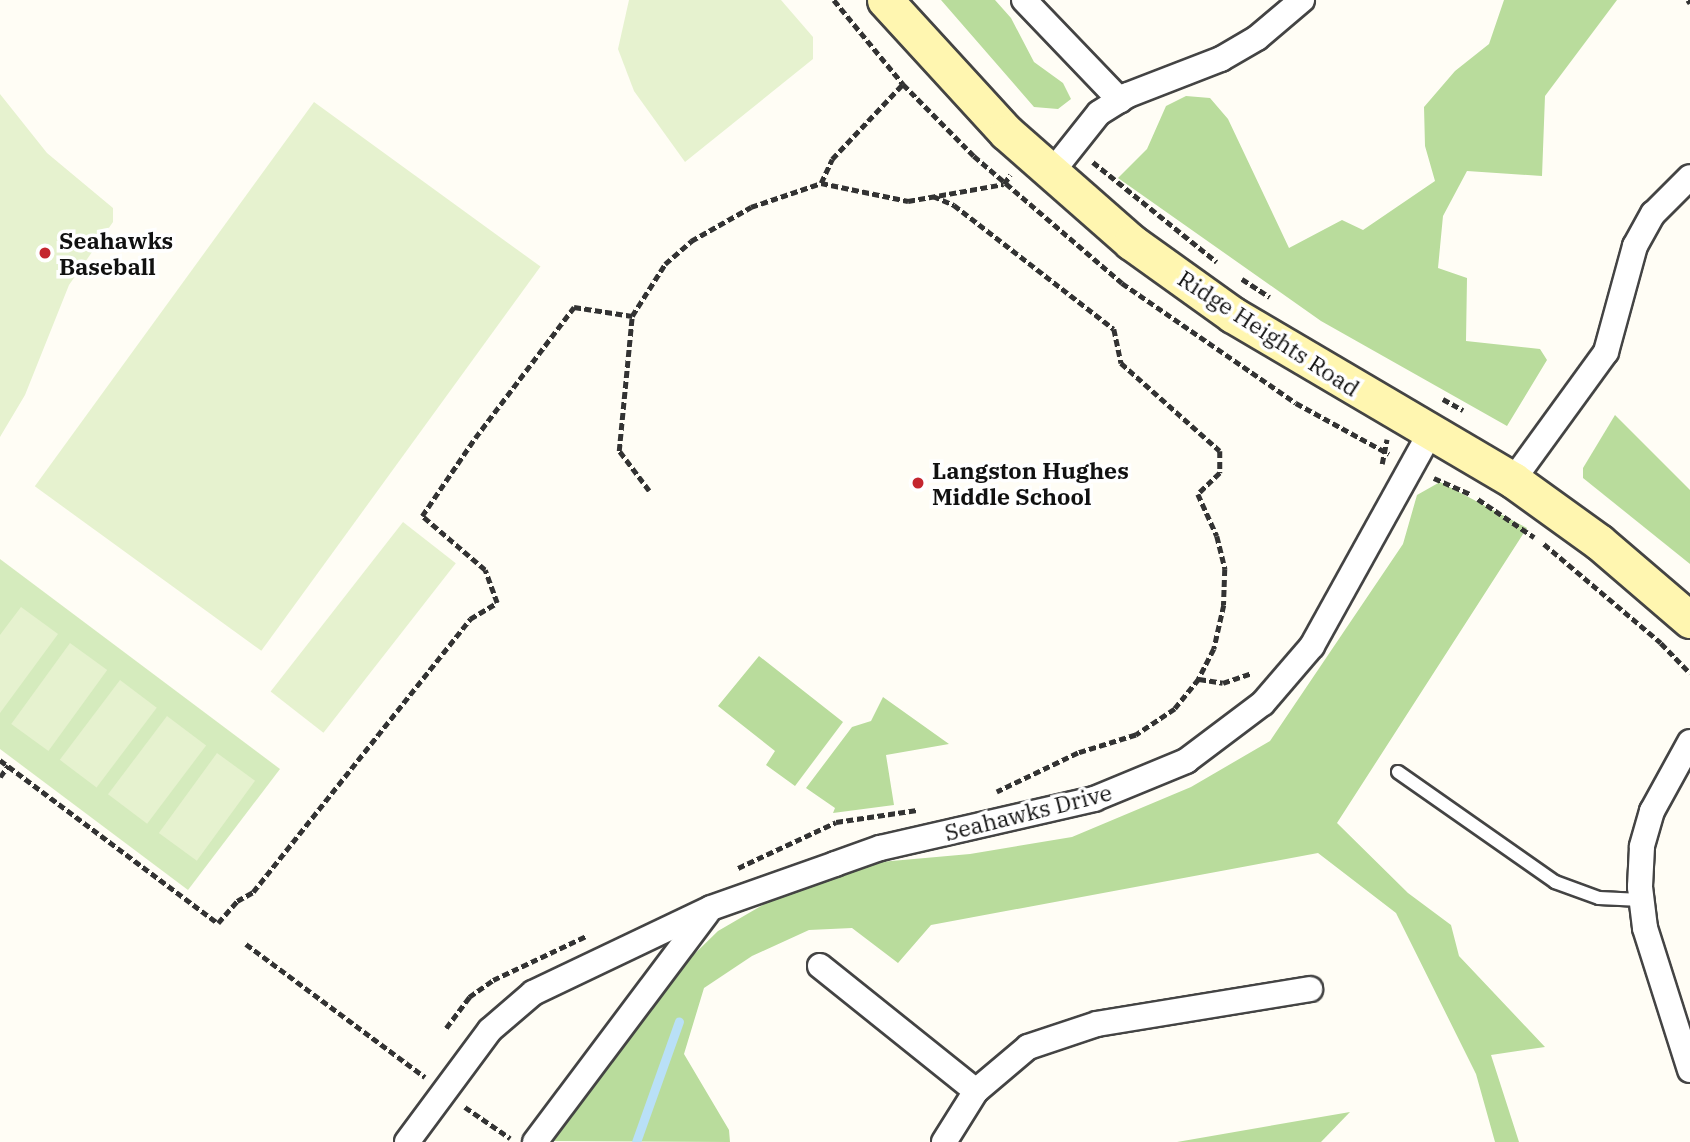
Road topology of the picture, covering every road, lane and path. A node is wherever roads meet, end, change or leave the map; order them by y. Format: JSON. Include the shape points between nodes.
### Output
{"nodes":[{"id":1,"x":834,"y":0,"type":"edge"},
{"id":2,"x":885,"y":0,"type":"edge"},
{"id":3,"x":1024,"y":0,"type":"edge"},
{"id":4,"x":1302,"y":0,"type":"edge"},
{"id":5,"x":903,"y":84,"type":"junction"},
{"id":6,"x":1119,"y":100,"type":"junction"},
{"id":7,"x":1052,"y":172,"type":"junction"},
{"id":8,"x":1104,"y":172,"type":"dead end"},
{"id":9,"x":1690,"y":177,"type":"edge"},
{"id":10,"x":821,"y":183,"type":"junction"},
{"id":11,"x":1004,"y":184,"type":"junction"},
{"id":12,"x":933,"y":197,"type":"junction"},
{"id":13,"x":1224,"y":267,"type":"dead end"},
{"id":14,"x":1234,"y":274,"type":"dead end"},
{"id":15,"x":1278,"y":302,"type":"dead end"},
{"id":16,"x":632,"y":316,"type":"junction"},
{"id":17,"x":1439,"y":397,"type":"dead end"},
{"id":18,"x":1463,"y":410,"type":"dead end"},
{"id":19,"x":1431,"y":431,"type":"junction"},
{"id":20,"x":1382,"y":449,"type":"junction"},
{"id":21,"x":1412,"y":468,"type":"junction"},
{"id":22,"x":1382,"y":470,"type":"dead end"},
{"id":23,"x":1513,"y":480,"type":"junction"},
{"id":24,"x":649,"y":491,"type":"dead end"},
{"id":25,"x":1690,"y":620,"type":"edge"},
{"id":26,"x":1259,"y":669,"type":"dead end"},
{"id":27,"x":1690,"y":673,"type":"edge"},
{"id":28,"x":1199,"y":679,"type":"junction"},
{"id":29,"x":1690,"y":742,"type":"edge"},
{"id":30,"x":0,"y":760,"type":"edge"},
{"id":31,"x":8,"y":766,"type":"junction"},
{"id":32,"x":1398,"y":772,"type":"dead end"},
{"id":33,"x":0,"y":777,"type":"edge"},
{"id":34,"x":993,"y":794,"type":"dead end"},
{"id":35,"x":1642,"y":900,"type":"junction"},
{"id":36,"x":711,"y":908,"type":"junction"},
{"id":37,"x":246,"y":944,"type":"dead end"},
{"id":38,"x":820,"y":966,"type":"dead end"},
{"id":39,"x":1310,"y":989,"type":"dead end"},
{"id":40,"x":1690,"y":1070,"type":"edge"},
{"id":41,"x":432,"y":1082,"type":"dead end"},
{"id":42,"x":976,"y":1091,"type":"junction"},
{"id":43,"x":456,"y":1100,"type":"dead end"},
{"id":44,"x":523,"y":1140,"type":"edge"},
{"id":45,"x":407,"y":1142,"type":"edge"},
{"id":46,"x":944,"y":1142,"type":"edge"}],
"edges":[{"from":1,"to":5,"type":"path"},
{"from":2,"to":7,"type":"street","name":"Ridge Heights Road","via":[[939,64]]},
{"from":3,"to":6,"type":"street"},
{"from":4,"to":6,"type":"street","via":[[1257,38],[1221,59]]},
{"from":5,"to":10,"type":"path","via":[[832,159]]},
{"from":5,"to":11,"type":"path"},
{"from":6,"to":7,"type":"street","via":[[1099,113]]},
{"from":7,"to":19,"type":"street","name":"Ridge Heights Road","via":[[1131,242],[1233,315]]},
{"from":8,"to":13,"type":"path"},
{"from":9,"to":23,"type":"street","via":[[1653,214],[1634,246],[1606,352]]},
{"from":10,"to":12,"type":"path","via":[[908,201]]},
{"from":10,"to":16,"type":"path","via":[[717,223],[665,264]]},
{"from":11,"to":12,"type":"path"},
{"from":11,"to":20,"type":"path","via":[[1202,342],[1296,403]]},
{"from":12,"to":28,"type":"path","via":[[954,205],[1114,329],[1121,363],[1220,451],[1220,473],[1198,494],[1217,536],[1224,569],[1224,605],[1214,649]]},
{"from":14,"to":15,"type":"path"},
{"from":16,"to":24,"type":"path","via":[[619,451]]},
{"from":16,"to":31,"type":"path","via":[[573,307],[475,438],[422,516],[485,570],[497,603],[470,619],[253,892],[237,901],[218,923]]},
{"from":17,"to":18,"type":"path"},
{"from":19,"to":21,"type":"street","name":"Seahawks Drive"},
{"from":19,"to":23,"type":"street","name":"Ridge Heights Road"},
{"from":20,"to":21,"type":"path"},
{"from":20,"to":22,"type":"path"},
{"from":21,"to":27,"type":"path","via":[[1473,495],[1546,545]]},
{"from":21,"to":36,"type":"street","name":"Seahawks Drive","via":[[1335,610],[1287,678],[1254,710],[1186,761],[1094,799],[880,848]]},
{"from":23,"to":25,"type":"street","name":"Ridge Heights Road","via":[[1599,542]]},
{"from":26,"to":28,"type":"path","via":[[1223,683]]},
{"from":28,"to":34,"type":"path","via":[[1175,709],[1136,735],[1077,753]]},
{"from":29,"to":35,"type":"street","via":[[1652,811],[1642,847]]},
{"from":30,"to":31,"type":"path"},
{"from":31,"to":33,"type":"path"},
{"from":32,"to":35,"type":"lane","via":[[1555,882],[1599,898]]},
{"from":35,"to":40,"type":"street","via":[[1645,928]]},
{"from":36,"to":44,"type":"street"},
{"from":36,"to":45,"type":"street","name":"Seahawks Drive","via":[[533,993],[474,1050]]},
{"from":37,"to":41,"type":"path"},
{"from":38,"to":42,"type":"street"},
{"from":39,"to":42,"type":"street","via":[[1064,1033],[1028,1047]]},
{"from":42,"to":46,"type":"street"},
{"from":43,"to":44,"type":"path"}]}
